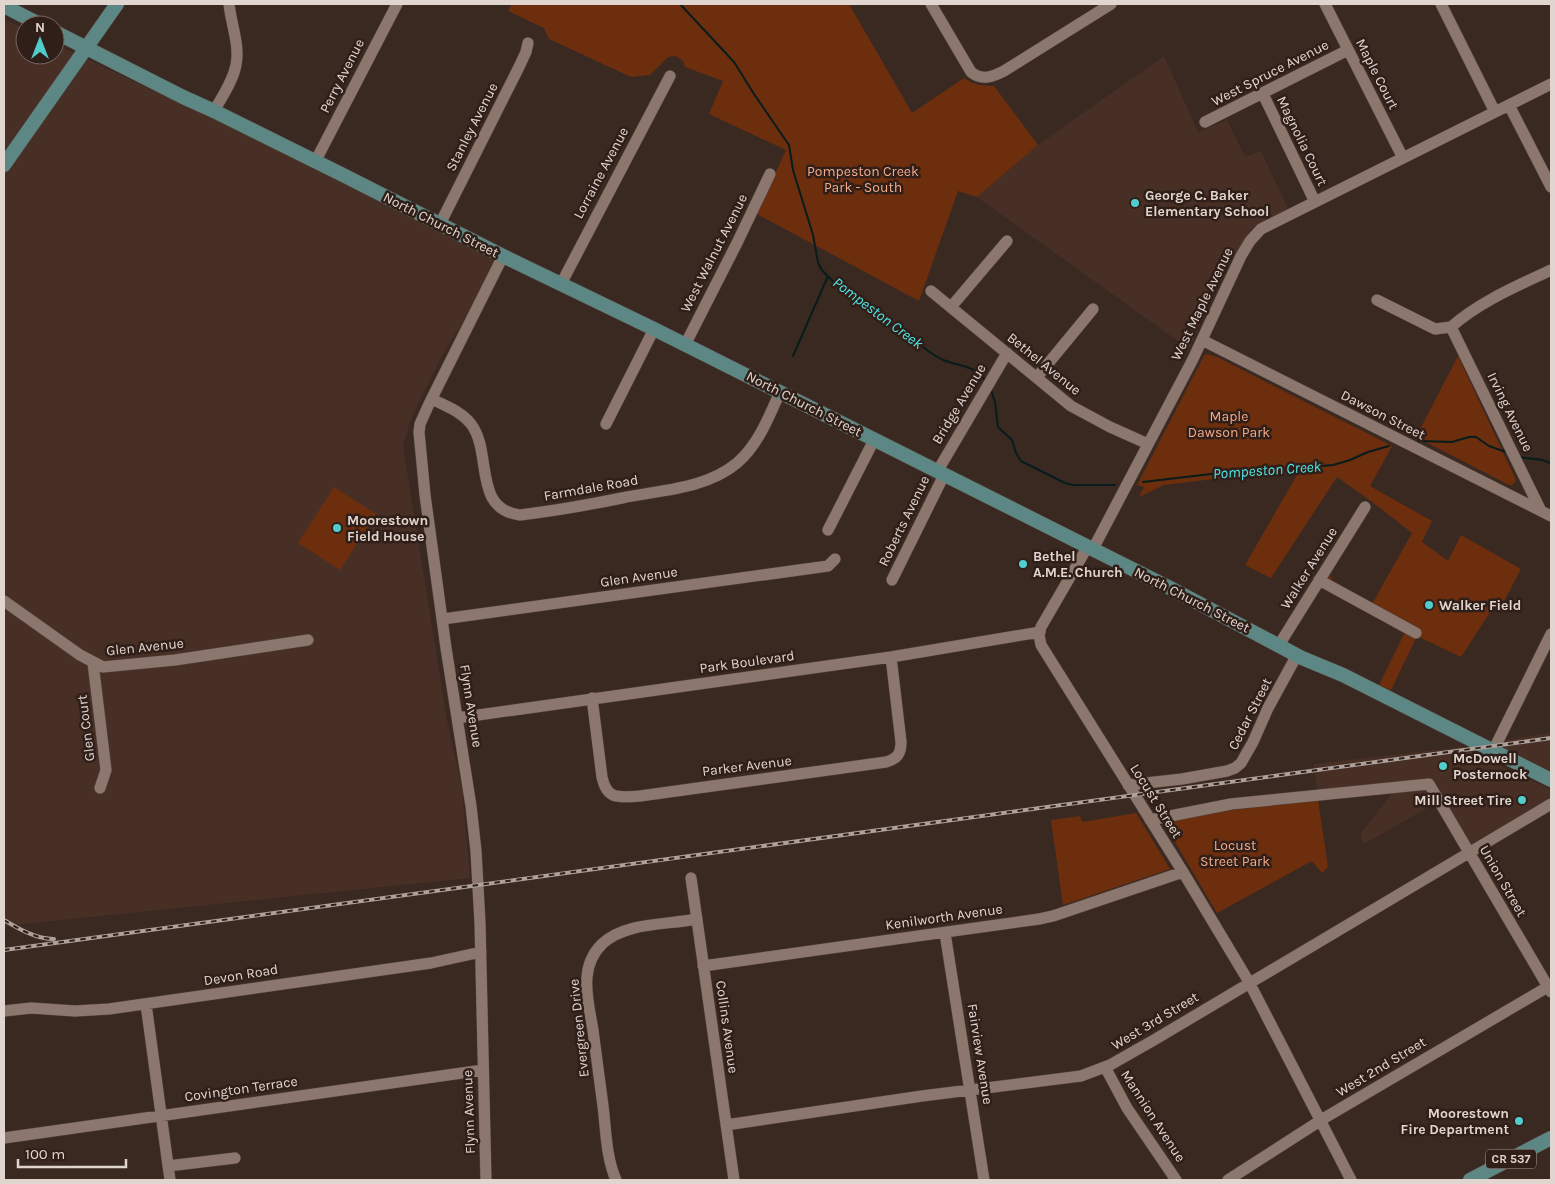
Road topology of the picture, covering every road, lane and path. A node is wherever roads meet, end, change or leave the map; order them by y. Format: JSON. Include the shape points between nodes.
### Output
{"nodes":[{"id":1,"x":117,"y":4,"type":"edge"},
{"id":2,"x":229,"y":4,"type":"edge"},
{"id":3,"x":396,"y":4,"type":"edge"},
{"id":4,"x":931,"y":4,"type":"edge"},
{"id":5,"x":1112,"y":4,"type":"edge"},
{"id":6,"x":1325,"y":4,"type":"edge"},
{"id":7,"x":1442,"y":4,"type":"edge"},
{"id":8,"x":4,"y":6,"type":"edge"},
{"id":9,"x":22,"y":15,"type":"edge"},
{"id":10,"x":65,"y":37,"type":"edge"},
{"id":11,"x":528,"y":43,"type":"dead end"},
{"id":12,"x":85,"y":47,"type":"junction"},
{"id":13,"x":1348,"y":50,"type":"junction"},
{"id":14,"x":670,"y":76,"type":"dead end"},
{"id":15,"x":1551,"y":84,"type":"edge"},
{"id":16,"x":1263,"y":94,"type":"junction"},
{"id":17,"x":1509,"y":105,"type":"junction"},
{"id":18,"x":214,"y":111,"type":"junction"},
{"id":19,"x":1495,"y":112,"type":"junction"},
{"id":20,"x":1205,"y":122,"type":"dead end"},
{"id":21,"x":1402,"y":158,"type":"junction"},
{"id":22,"x":315,"y":162,"type":"junction"},
{"id":23,"x":4,"y":165,"type":"edge"},
{"id":24,"x":770,"y":174,"type":"dead end"},
{"id":25,"x":1551,"y":188,"type":"edge"},
{"id":26,"x":1315,"y":202,"type":"junction"},
{"id":27,"x":440,"y":224,"type":"junction"},
{"id":28,"x":1007,"y":241,"type":"dead end"},
{"id":29,"x":503,"y":256,"type":"junction"},
{"id":30,"x":1551,"y":270,"type":"edge"},
{"id":31,"x":560,"y":284,"type":"junction"},
{"id":32,"x":931,"y":291,"type":"dead end"},
{"id":33,"x":1377,"y":300,"type":"dead end"},
{"id":34,"x":951,"y":307,"type":"junction"},
{"id":35,"x":1093,"y":310,"type":"dead end"},
{"id":36,"x":1451,"y":327,"type":"junction"},
{"id":37,"x":654,"y":329,"type":"junction"},
{"id":38,"x":1202,"y":340,"type":"junction"},
{"id":39,"x":685,"y":345,"type":"junction"},
{"id":40,"x":1007,"y":353,"type":"junction"},
{"id":41,"x":1036,"y":377,"type":"junction"},
{"id":42,"x":780,"y":392,"type":"junction"},
{"id":43,"x":432,"y":399,"type":"junction"},
{"id":44,"x":606,"y":424,"type":"dead end"},
{"id":45,"x":874,"y":440,"type":"junction"},
{"id":46,"x":1148,"y":444,"type":"junction"},
{"id":47,"x":940,"y":473,"type":"junction"},
{"id":48,"x":1525,"y":478,"type":"junction"},
{"id":49,"x":1509,"y":495,"type":"junction"},
{"id":50,"x":1365,"y":507,"type":"dead end"},
{"id":51,"x":1546,"y":513,"type":"edge"},
{"id":52,"x":828,"y":530,"type":"dead end"},
{"id":53,"x":1090,"y":548,"type":"junction"},
{"id":54,"x":836,"y":559,"type":"dead end"},
{"id":55,"x":892,"y":580,"type":"dead end"},
{"id":56,"x":1319,"y":580,"type":"junction"},
{"id":57,"x":4,"y":601,"type":"edge"},
{"id":58,"x":443,"y":620,"type":"junction"},
{"id":59,"x":1040,"y":632,"type":"junction"},
{"id":60,"x":1416,"y":634,"type":"dead end"},
{"id":61,"x":1551,"y":634,"type":"edge"},
{"id":62,"x":308,"y":640,"type":"dead end"},
{"id":63,"x":1279,"y":645,"type":"junction"},
{"id":64,"x":1298,"y":655,"type":"junction"},
{"id":65,"x":891,"y":658,"type":"junction"},
{"id":66,"x":93,"y":663,"type":"junction"},
{"id":67,"x":592,"y":698,"type":"junction"},
{"id":68,"x":457,"y":718,"type":"junction"},
{"id":69,"x":1493,"y":751,"type":"junction"},
{"id":70,"x":1551,"y":780,"type":"edge"},
{"id":71,"x":1128,"y":784,"type":"junction"},
{"id":72,"x":100,"y":788,"type":"dead end"},
{"id":73,"x":1551,"y":804,"type":"edge"},
{"id":74,"x":1150,"y":820,"type":"junction"},
{"id":75,"x":1469,"y":852,"type":"junction"},
{"id":76,"x":1183,"y":872,"type":"junction"},
{"id":77,"x":690,"y":878,"type":"dead end"},
{"id":78,"x":696,"y":920,"type":"junction"},
{"id":79,"x":946,"y":932,"type":"junction"},
{"id":80,"x":480,"y":952,"type":"junction"},
{"id":81,"x":703,"y":966,"type":"junction"},
{"id":82,"x":1249,"y":982,"type":"junction"},
{"id":83,"x":1550,"y":988,"type":"edge"},
{"id":84,"x":146,"y":1004,"type":"junction"},
{"id":85,"x":4,"y":1011,"type":"edge"},
{"id":86,"x":1105,"y":1067,"type":"junction"},
{"id":87,"x":483,"y":1070,"type":"junction"},
{"id":88,"x":970,"y":1090,"type":"junction"},
{"id":89,"x":161,"y":1115,"type":"junction"},
{"id":90,"x":1321,"y":1120,"type":"junction"},
{"id":91,"x":726,"y":1125,"type":"junction"},
{"id":92,"x":4,"y":1138,"type":"edge"},
{"id":93,"x":1551,"y":1138,"type":"edge"},
{"id":94,"x":235,"y":1158,"type":"dead end"},
{"id":95,"x":168,"y":1166,"type":"junction"},
{"id":96,"x":170,"y":1180,"type":"edge"},
{"id":97,"x":486,"y":1180,"type":"edge"},
{"id":98,"x":616,"y":1180,"type":"edge"},
{"id":99,"x":734,"y":1180,"type":"edge"},
{"id":100,"x":984,"y":1180,"type":"edge"},
{"id":101,"x":1176,"y":1180,"type":"edge"},
{"id":102,"x":1228,"y":1180,"type":"edge"},
{"id":103,"x":1351,"y":1180,"type":"edge"},
{"id":104,"x":1470,"y":1180,"type":"edge"}],
"edges":[{"from":1,"to":12,"type":"main road"},
{"from":2,"to":18,"type":"street","via":[[237,49],[236,64]]},
{"from":3,"to":22,"type":"street","name":"Perry Avenue"},
{"from":4,"to":5,"type":"street","via":[[967,66],[977,77],[991,78]]},
{"from":6,"to":13,"type":"street","name":"Maple Court"},
{"from":7,"to":19,"type":"street"},
{"from":8,"to":9,"type":"main road"},
{"from":10,"to":12,"type":"main road","name":"North Church Street"},
{"from":11,"to":27,"type":"street","name":"Stanley Avenue"},
{"from":12,"to":18,"type":"main road","name":"North Church Street"},
{"from":12,"to":23,"type":"main road"},
{"from":13,"to":16,"type":"street","name":"West Spruce Avenue"},
{"from":13,"to":21,"type":"street","name":"Maple Court"},
{"from":14,"to":31,"type":"street","name":"Lorraine Avenue"},
{"from":15,"to":17,"type":"street","name":"West Maple Avenue"},
{"from":16,"to":20,"type":"street","name":"West Spruce Avenue"},
{"from":16,"to":26,"type":"street","name":"Magnolia Court"},
{"from":17,"to":19,"type":"street","name":"West Maple Avenue"},
{"from":17,"to":25,"type":"street"},
{"from":18,"to":22,"type":"main road","name":"North Church Street"},
{"from":19,"to":21,"type":"street","name":"West Maple Avenue"},
{"from":21,"to":26,"type":"street","name":"West Maple Avenue"},
{"from":22,"to":27,"type":"main road","name":"North Church Street"},
{"from":24,"to":39,"type":"street","name":"West Walnut Avenue"},
{"from":26,"to":38,"type":"street","name":"West Maple Avenue","via":[[1261,229],[1250,241]]},
{"from":27,"to":29,"type":"main road","name":"North Church Street"},
{"from":28,"to":34,"type":"street"},
{"from":29,"to":31,"type":"main road","name":"North Church Street"},
{"from":29,"to":43,"type":"street","name":"Flynn Avenue"},
{"from":30,"to":36,"type":"street","via":[[1508,291]]},
{"from":31,"to":37,"type":"main road","name":"North Church Street"},
{"from":32,"to":34,"type":"street","name":"Bethel Avenue"},
{"from":33,"to":36,"type":"street","via":[[1435,328]]},
{"from":34,"to":40,"type":"street","name":"Bethel Avenue"},
{"from":35,"to":41,"type":"street"},
{"from":36,"to":48,"type":"street","name":"Irving Avenue"},
{"from":37,"to":39,"type":"main road","name":"North Church Street"},
{"from":37,"to":44,"type":"street"},
{"from":38,"to":46,"type":"street","name":"West Maple Avenue"},
{"from":38,"to":49,"type":"street","name":"Dawson Street"},
{"from":39,"to":42,"type":"main road","name":"North Church Street"},
{"from":40,"to":41,"type":"street","name":"Bethel Avenue"},
{"from":40,"to":47,"type":"street","name":"Bridge Avenue"},
{"from":41,"to":46,"type":"street","name":"Bethel Avenue","via":[[1079,411]]},
{"from":42,"to":43,"type":"street","name":"Farmdale Road","via":[[747,453],[715,477],[678,488],[520,515],[504,511],[492,500],[480,445],[472,425],[459,412]]},
{"from":42,"to":45,"type":"main road","name":"North Church Street"},
{"from":43,"to":58,"type":"street","name":"Flynn Avenue","via":[[420,424],[420,446]]},
{"from":45,"to":47,"type":"main road","name":"North Church Street"},
{"from":45,"to":52,"type":"street"},
{"from":46,"to":53,"type":"street","name":"West Maple Avenue"},
{"from":47,"to":53,"type":"main road","name":"North Church Street"},
{"from":47,"to":55,"type":"street","name":"Roberts Avenue"},
{"from":48,"to":49,"type":"street","via":[[1516,492]]},
{"from":48,"to":51,"type":"street","name":"Irving Avenue"},
{"from":49,"to":51,"type":"street","name":"Dawson Street"},
{"from":50,"to":56,"type":"street","name":"Walker Avenue"},
{"from":53,"to":59,"type":"street"},
{"from":53,"to":63,"type":"main road","name":"North Church Street"},
{"from":54,"to":58,"type":"street","name":"Glen Avenue","via":[[828,566]]},
{"from":56,"to":60,"type":"street"},
{"from":56,"to":63,"type":"street","name":"Walker Avenue"},
{"from":57,"to":66,"type":"street","name":"Glen Avenue"},
{"from":58,"to":68,"type":"street","name":"Flynn Avenue"},
{"from":59,"to":65,"type":"street","name":"Park Boulevard"},
{"from":59,"to":71,"type":"street","name":"Locust Street","via":[[1039,640],[1044,651]]},
{"from":61,"to":69,"type":"street"},
{"from":62,"to":66,"type":"street","name":"Glen Avenue","via":[[116,667]]},
{"from":63,"to":64,"type":"main road","name":"North Church Street"},
{"from":64,"to":69,"type":"main road","name":"North Church Street"},
{"from":64,"to":71,"type":"street","name":"Cedar Street","via":[[1253,742],[1235,768],[1182,779]]},
{"from":65,"to":67,"type":"street","name":"Park Boulevard"},
{"from":65,"to":67,"type":"street","name":"Parker Avenue","via":[[901,742],[899,754],[891,761],[763,780],[618,797],[606,789],[602,777]]},
{"from":66,"to":72,"type":"street","name":"Glen Court","via":[[106,770]]},
{"from":67,"to":68,"type":"street","name":"Park Boulevard"},
{"from":68,"to":80,"type":"street","name":"Flynn Avenue","via":[[476,843]]},
{"from":69,"to":70,"type":"main road","name":"North Church Street"},
{"from":71,"to":74,"type":"street","name":"Locust Street"},
{"from":73,"to":75,"type":"street","name":"West 3rd Street"},
{"from":74,"to":75,"type":"street","name":"Union Street","via":[[1231,804],[1429,784]]},
{"from":74,"to":76,"type":"street","name":"Locust Street"},
{"from":75,"to":82,"type":"street","name":"West 3rd Street"},
{"from":75,"to":83,"type":"street","name":"Union Street"},
{"from":76,"to":79,"type":"street","name":"Kenilworth Avenue","via":[[1053,916]]},
{"from":76,"to":82,"type":"street","name":"Locust Street"},
{"from":77,"to":78,"type":"street","name":"Collins Avenue"},
{"from":78,"to":81,"type":"street","name":"Collins Avenue"},
{"from":78,"to":98,"type":"street","name":"Evergreen Drive","via":[[624,931],[602,943],[590,963],[588,1001],[606,1137]]},
{"from":79,"to":81,"type":"street","name":"Kenilworth Avenue"},
{"from":79,"to":88,"type":"street","name":"Fairview Avenue"},
{"from":80,"to":84,"type":"street","name":"Devon Road","via":[[442,962]]},
{"from":80,"to":87,"type":"street","name":"Flynn Avenue"},
{"from":81,"to":91,"type":"street","name":"Collins Avenue"},
{"from":82,"to":86,"type":"street","name":"West 3rd Street"},
{"from":82,"to":90,"type":"street","name":"Locust Street"},
{"from":83,"to":90,"type":"street","name":"West 2nd Street"},
{"from":84,"to":85,"type":"street","name":"Devon Road","via":[[86,1011],[42,1008]]},
{"from":84,"to":89,"type":"street"},
{"from":86,"to":88,"type":"street","name":"West 3rd Street","via":[[1081,1076]]},
{"from":86,"to":101,"type":"street","name":"Mannion Avenue","via":[[1127,1108]]},
{"from":87,"to":89,"type":"street","name":"Covington Terrace"},
{"from":87,"to":97,"type":"street","name":"Flynn Avenue"},
{"from":88,"to":91,"type":"street","name":"West 3rd Street"},
{"from":88,"to":100,"type":"street","name":"Fairview Avenue"},
{"from":89,"to":92,"type":"street","name":"Covington Terrace"},
{"from":89,"to":95,"type":"street"},
{"from":90,"to":102,"type":"street","name":"West 2nd Street"},
{"from":90,"to":103,"type":"street","name":"Locust Street"},
{"from":91,"to":99,"type":"street","name":"Collins Avenue"},
{"from":93,"to":104,"type":"main road","number":"CR 537"},
{"from":94,"to":95,"type":"street"},
{"from":95,"to":96,"type":"street"}]}
